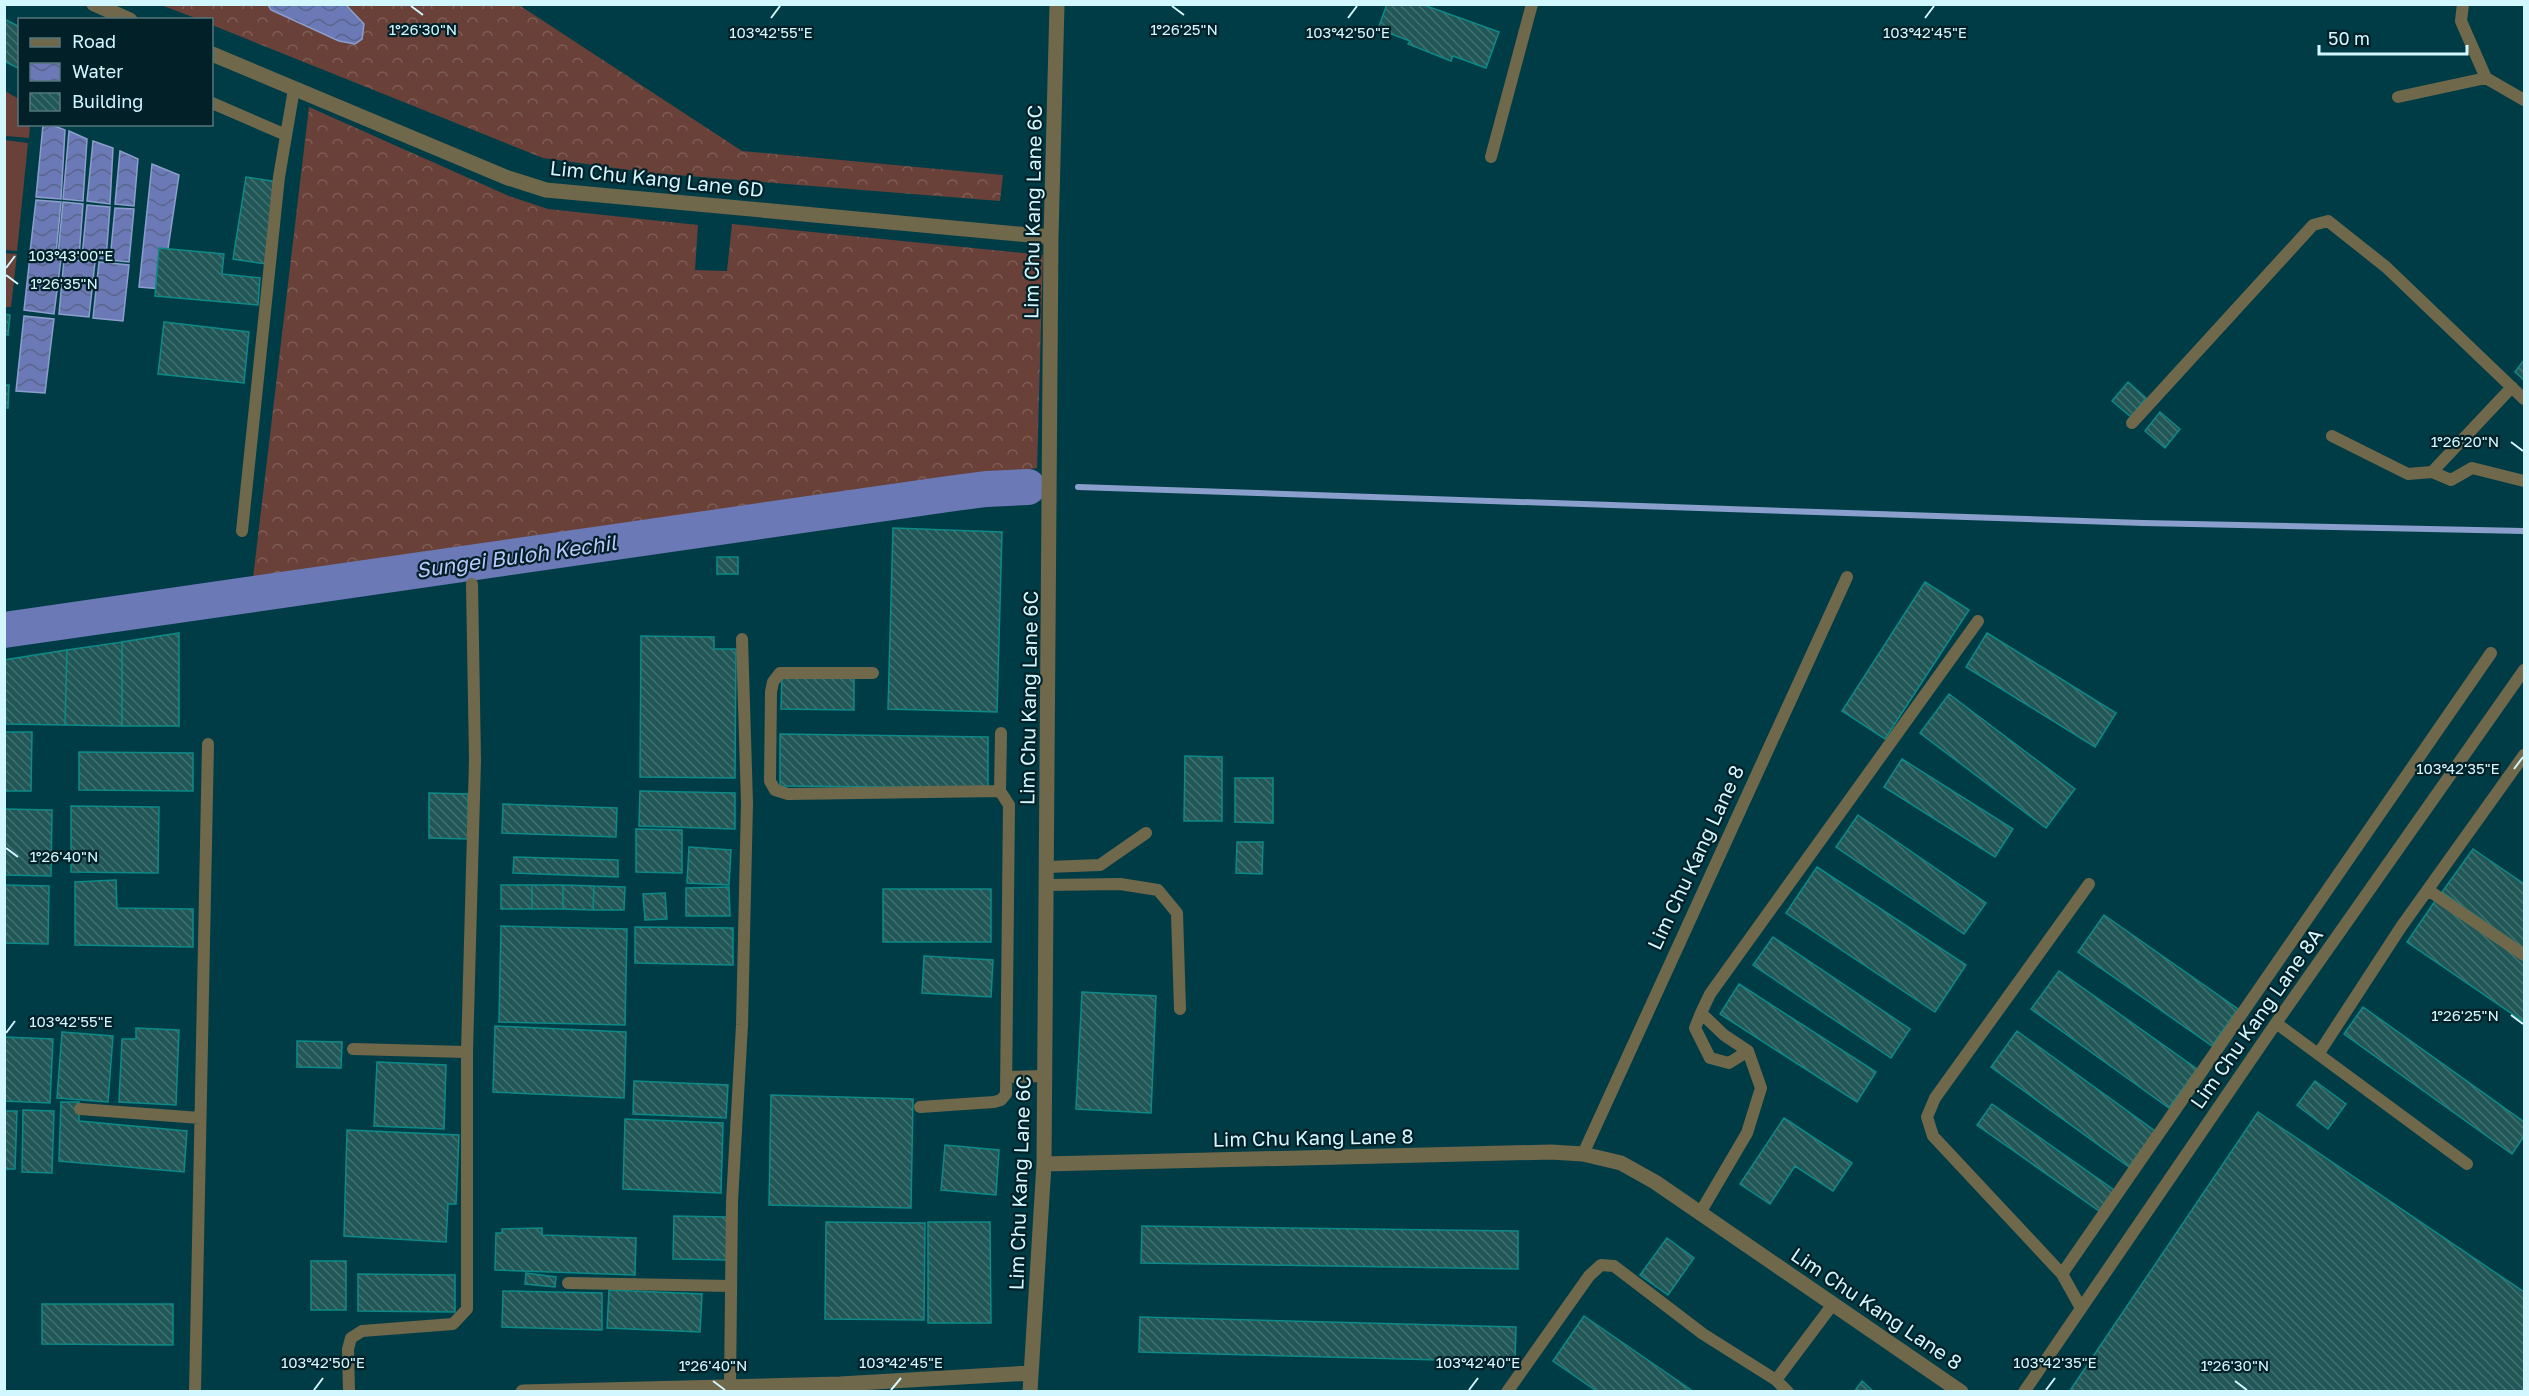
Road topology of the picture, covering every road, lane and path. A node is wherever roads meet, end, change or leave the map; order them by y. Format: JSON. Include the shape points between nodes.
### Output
{"nodes":[{"id":1,"x":94,"y":4,"type":"edge"},
{"id":2,"x":1057,"y":4,"type":"edge"},
{"id":3,"x":1532,"y":4,"type":"edge"},
{"id":4,"x":2463,"y":4,"type":"edge"},
{"id":5,"x":126,"y":18,"type":"edge"},
{"id":6,"x":213,"y":54,"type":"edge"},
{"id":7,"x":2486,"y":78,"type":"junction"},
{"id":8,"x":294,"y":89,"type":"junction"},
{"id":9,"x":2398,"y":97,"type":"dead end"},
{"id":10,"x":2524,"y":100,"type":"edge"},
{"id":11,"x":213,"y":103,"type":"edge"},
{"id":12,"x":286,"y":135,"type":"junction"},
{"id":13,"x":1491,"y":157,"type":"dead end"},
{"id":14,"x":1051,"y":237,"type":"junction"},
{"id":15,"x":2512,"y":387,"type":"junction"},
{"id":16,"x":2524,"y":399,"type":"edge"},
{"id":17,"x":2132,"y":423,"type":"dead end"},
{"id":18,"x":2332,"y":436,"type":"dead end"},
{"id":19,"x":2432,"y":472,"type":"junction"},
{"id":20,"x":2524,"y":481,"type":"edge"},
{"id":21,"x":242,"y":531,"type":"dead end"},
{"id":22,"x":1846,"y":577,"type":"dead end"},
{"id":23,"x":472,"y":584,"type":"dead end"},
{"id":24,"x":1978,"y":621,"type":"dead end"},
{"id":25,"x":742,"y":639,"type":"dead end"},
{"id":26,"x":2491,"y":653,"type":"dead end"},
{"id":27,"x":2524,"y":670,"type":"edge"},
{"id":28,"x":873,"y":673,"type":"dead end"},
{"id":29,"x":1001,"y":733,"type":"dead end"},
{"id":30,"x":208,"y":744,"type":"dead end"},
{"id":31,"x":2524,"y":755,"type":"edge"},
{"id":32,"x":1000,"y":791,"type":"junction"},
{"id":33,"x":1146,"y":833,"type":"dead end"},
{"id":34,"x":1047,"y":867,"type":"junction"},
{"id":35,"x":1047,"y":885,"type":"junction"},
{"id":36,"x":2088,"y":885,"type":"dead end"},
{"id":37,"x":2428,"y":890,"type":"junction"},
{"id":38,"x":2524,"y":955,"type":"edge"},
{"id":39,"x":1180,"y":1009,"type":"dead end"},
{"id":40,"x":1701,"y":1013,"type":"junction"},
{"id":41,"x":2276,"y":1023,"type":"junction"},
{"id":42,"x":353,"y":1049,"type":"dead end"},
{"id":43,"x":1749,"y":1051,"type":"junction"},
{"id":44,"x":467,"y":1052,"type":"junction"},
{"id":45,"x":2319,"y":1053,"type":"junction"},
{"id":46,"x":1044,"y":1076,"type":"junction"},
{"id":47,"x":1006,"y":1077,"type":"junction"},
{"id":48,"x":920,"y":1107,"type":"dead end"},
{"id":49,"x":80,"y":1108,"type":"dead end"},
{"id":50,"x":200,"y":1118,"type":"junction"},
{"id":51,"x":1582,"y":1154,"type":"junction"},
{"id":52,"x":1044,"y":1164,"type":"junction"},
{"id":53,"x":2467,"y":1164,"type":"dead end"},
{"id":54,"x":1700,"y":1213,"type":"junction"},
{"id":55,"x":2062,"y":1274,"type":"junction"},
{"id":56,"x":568,"y":1283,"type":"dead end"},
{"id":57,"x":731,"y":1286,"type":"junction"},
{"id":58,"x":1833,"y":1304,"type":"junction"},
{"id":59,"x":2081,"y":1308,"type":"junction"},
{"id":60,"x":1031,"y":1373,"type":"junction"},
{"id":61,"x":1776,"y":1380,"type":"junction"},
{"id":62,"x":730,"y":1387,"type":"junction"},
{"id":63,"x":840,"y":1388,"type":"edge"},
{"id":64,"x":195,"y":1392,"type":"edge"},
{"id":65,"x":350,"y":1392,"type":"edge"},
{"id":66,"x":524,"y":1392,"type":"edge"},
{"id":67,"x":1030,"y":1392,"type":"edge"},
{"id":68,"x":1507,"y":1392,"type":"edge"},
{"id":69,"x":1788,"y":1392,"type":"edge"},
{"id":70,"x":1961,"y":1392,"type":"edge"},
{"id":71,"x":2024,"y":1392,"type":"edge"}],
"edges":[{"from":1,"to":5,"type":"street"},
{"from":2,"to":14,"type":"street","name":"Lim Chu Kang Lane 6C"},
{"from":3,"to":13,"type":"lane"},
{"from":4,"to":7,"type":"lane","via":[[2461,21]]},
{"from":6,"to":8,"type":"street","name":"Lim Chu Kang Lane 6D"},
{"from":7,"to":9,"type":"lane"},
{"from":7,"to":10,"type":"lane"},
{"from":8,"to":12,"type":"lane"},
{"from":8,"to":14,"type":"street","name":"Lim Chu Kang Lane 6D","via":[[546,190]]},
{"from":11,"to":12,"type":"lane"},
{"from":12,"to":21,"type":"lane"},
{"from":14,"to":34,"type":"street","name":"Lim Chu Kang Lane 6C"},
{"from":15,"to":16,"type":"lane"},
{"from":15,"to":17,"type":"lane","via":[[2386,267],[2328,221],[2313,225]]},
{"from":15,"to":19,"type":"lane"},
{"from":18,"to":19,"type":"lane","via":[[2408,474]]},
{"from":19,"to":20,"type":"lane","via":[[2451,480],[2472,468]]},
{"from":22,"to":51,"type":"lane","name":"Lim Chu Kang Lane 8"},
{"from":23,"to":44,"type":"lane","via":[[476,760]]},
{"from":24,"to":40,"type":"lane","via":[[1710,994]]},
{"from":25,"to":57,"type":"lane","via":[[747,803]]},
{"from":26,"to":55,"type":"lane"},
{"from":27,"to":41,"type":"lane","name":"Lim Chu Kang Lane 8A"},
{"from":28,"to":32,"type":"lane","via":[[780,673],[771,692],[770,781],[776,790],[788,794]]},
{"from":29,"to":32,"type":"lane"},
{"from":30,"to":50,"type":"lane"},
{"from":31,"to":37,"type":"lane"},
{"from":32,"to":47,"type":"lane","via":[[1009,805]]},
{"from":33,"to":34,"type":"lane","via":[[1100,865]]},
{"from":34,"to":35,"type":"street","name":"Lim Chu Kang Lane 6C"},
{"from":35,"to":39,"type":"lane","via":[[1120,884],[1158,890],[1177,913]]},
{"from":35,"to":46,"type":"street","name":"Lim Chu Kang Lane 6C"},
{"from":36,"to":55,"type":"lane","via":[[1935,1098],[1927,1117],[1933,1136]]},
{"from":37,"to":38,"type":"lane"},
{"from":37,"to":45,"type":"lane"},
{"from":40,"to":43,"type":"lane"},
{"from":40,"to":43,"type":"lane","via":[[1695,1028],[1710,1059],[1729,1063]]},
{"from":41,"to":45,"type":"lane"},
{"from":41,"to":59,"type":"lane","name":"Lim Chu Kang Lane 8A"},
{"from":42,"to":44,"type":"lane"},
{"from":43,"to":54,"type":"lane","via":[[1761,1088],[1747,1132]]},
{"from":44,"to":65,"type":"lane","via":[[467,1310],[453,1324],[362,1331],[351,1338]]},
{"from":45,"to":53,"type":"lane"},
{"from":46,"to":47,"type":"lane"},
{"from":46,"to":52,"type":"street","name":"Lim Chu Kang Lane 6C"},
{"from":47,"to":48,"type":"lane","via":[[1006,1094],[1001,1100]]},
{"from":49,"to":50,"type":"lane"},
{"from":50,"to":64,"type":"lane"},
{"from":51,"to":52,"type":"street","name":"Lim Chu Kang Lane 8"},
{"from":51,"to":54,"type":"street","name":"Lim Chu Kang Lane 8","via":[[1621,1163]]},
{"from":52,"to":60,"type":"street","name":"Lim Chu Kang Lane 6C"},
{"from":54,"to":58,"type":"street","name":"Lim Chu Kang Lane 8"},
{"from":55,"to":59,"type":"lane"},
{"from":56,"to":57,"type":"lane"},
{"from":57,"to":62,"type":"lane"},
{"from":58,"to":61,"type":"lane"},
{"from":58,"to":70,"type":"street","name":"Lim Chu Kang Lane 8"},
{"from":59,"to":71,"type":"lane","name":"Lim Chu Kang Lane 8A"},
{"from":60,"to":63,"type":"street"},
{"from":60,"to":67,"type":"street","name":"Lim Chu Kang Lane 6C"},
{"from":61,"to":68,"type":"lane","via":[[1702,1334],[1614,1266],[1601,1264]]},
{"from":61,"to":69,"type":"lane"},
{"from":62,"to":63,"type":"street"},
{"from":62,"to":66,"type":"street"}]}
